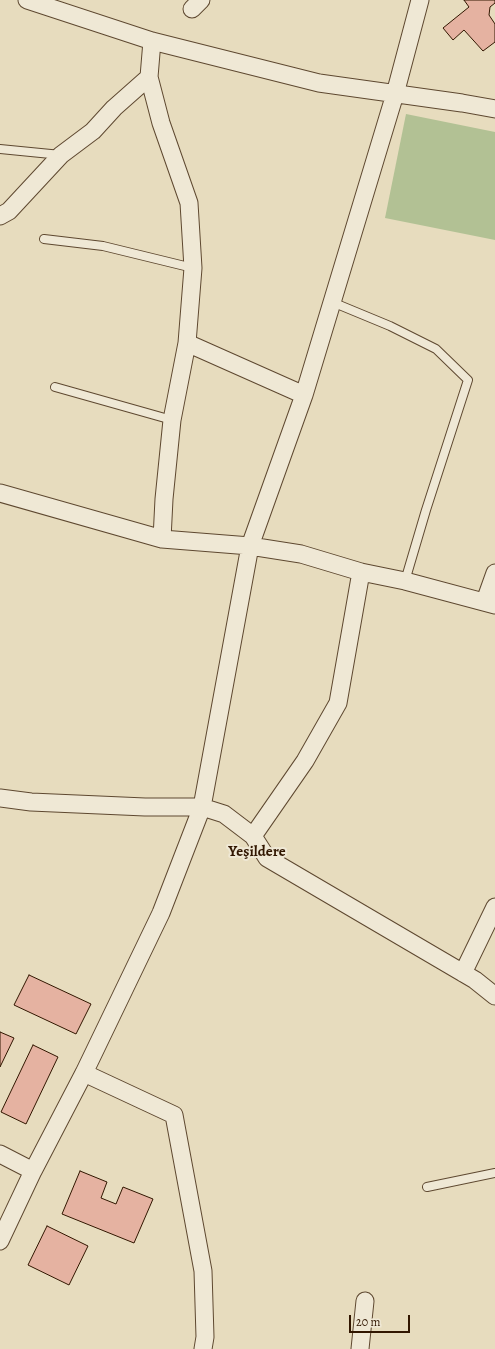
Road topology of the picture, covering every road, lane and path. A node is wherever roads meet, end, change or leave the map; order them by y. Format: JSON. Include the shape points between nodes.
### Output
{"nodes":[{"id":1,"x":27,"y":0,"type":"edge"},
{"id":2,"x":420,"y":0,"type":"edge"},
{"id":3,"x":152,"y":41,"type":"junction"},
{"id":4,"x":149,"y":77,"type":"junction"},
{"id":5,"x":395,"y":94,"type":"junction"},
{"id":6,"x":495,"y":109,"type":"edge"},
{"id":7,"x":0,"y":149,"type":"edge"},
{"id":8,"x":61,"y":155,"type":"junction"},
{"id":9,"x":0,"y":216,"type":"edge"},
{"id":10,"x":44,"y":239,"type":"dead end"},
{"id":11,"x":192,"y":268,"type":"junction"},
{"id":12,"x":332,"y":302,"type":"junction"},
{"id":13,"x":187,"y":343,"type":"junction"},
{"id":14,"x":55,"y":387,"type":"dead end"},
{"id":15,"x":304,"y":394,"type":"junction"},
{"id":16,"x":172,"y":420,"type":"junction"},
{"id":17,"x":0,"y":493,"type":"edge"},
{"id":18,"x":162,"y":539,"type":"junction"},
{"id":19,"x":250,"y":546,"type":"junction"},
{"id":20,"x":360,"y":572,"type":"junction"},
{"id":21,"x":495,"y":573,"type":"edge"},
{"id":22,"x":405,"y":581,"type":"junction"},
{"id":23,"x":490,"y":603,"type":"edge"},
{"id":24,"x":0,"y":798,"type":"edge"},
{"id":25,"x":202,"y":807,"type":"junction"},
{"id":26,"x":253,"y":836,"type":"junction"},
{"id":27,"x":495,"y":907,"type":"edge"},
{"id":28,"x":463,"y":973,"type":"junction"},
{"id":29,"x":495,"y":996,"type":"edge"},
{"id":30,"x":84,"y":1073,"type":"junction"},
{"id":31,"x":0,"y":1154,"type":"edge"},
{"id":32,"x":33,"y":1171,"type":"junction"},
{"id":33,"x":495,"y":1173,"type":"edge"},
{"id":34,"x":427,"y":1187,"type":"dead end"},
{"id":35,"x":0,"y":1242,"type":"edge"},
{"id":36,"x":365,"y":1301,"type":"dead end"},
{"id":37,"x":203,"y":1349,"type":"edge"},
{"id":38,"x":360,"y":1349,"type":"edge"}],
"edges":[{"from":1,"to":3,"type":"street"},
{"from":2,"to":5,"type":"street"},
{"from":3,"to":4,"type":"street"},
{"from":3,"to":5,"type":"street","via":[[319,83]]},
{"from":4,"to":8,"type":"street","via":[[93,131]]},
{"from":4,"to":11,"type":"street","via":[[161,123],[189,203]]},
{"from":5,"to":6,"type":"street"},
{"from":5,"to":12,"type":"street"},
{"from":7,"to":8,"type":"lane"},
{"from":8,"to":9,"type":"street","via":[[9,211]]},
{"from":10,"to":11,"type":"lane","via":[[103,246]]},
{"from":11,"to":13,"type":"street"},
{"from":12,"to":15,"type":"street"},
{"from":12,"to":22,"type":"lane","via":[[390,326],[436,349],[468,380]]},
{"from":13,"to":15,"type":"street"},
{"from":13,"to":16,"type":"street"},
{"from":14,"to":16,"type":"lane"},
{"from":15,"to":19,"type":"street"},
{"from":16,"to":18,"type":"street"},
{"from":17,"to":18,"type":"street"},
{"from":18,"to":19,"type":"street"},
{"from":19,"to":20,"type":"street","via":[[301,554]]},
{"from":19,"to":25,"type":"street"},
{"from":20,"to":22,"type":"street"},
{"from":20,"to":26,"type":"street","via":[[338,703],[306,761]]},
{"from":21,"to":23,"type":"street"},
{"from":22,"to":23,"type":"street"},
{"from":24,"to":25,"type":"street","via":[[38,803]]},
{"from":25,"to":26,"type":"street","via":[[224,814]]},
{"from":25,"to":30,"type":"street","via":[[161,913]]},
{"from":26,"to":28,"type":"street","via":[[267,858]]},
{"from":27,"to":28,"type":"street"},
{"from":28,"to":29,"type":"street"},
{"from":30,"to":32,"type":"street"},
{"from":30,"to":37,"type":"street","via":[[174,1116],[203,1271]]},
{"from":31,"to":32,"type":"street"},
{"from":32,"to":35,"type":"street"},
{"from":33,"to":34,"type":"lane"},
{"from":36,"to":38,"type":"street"}]}
